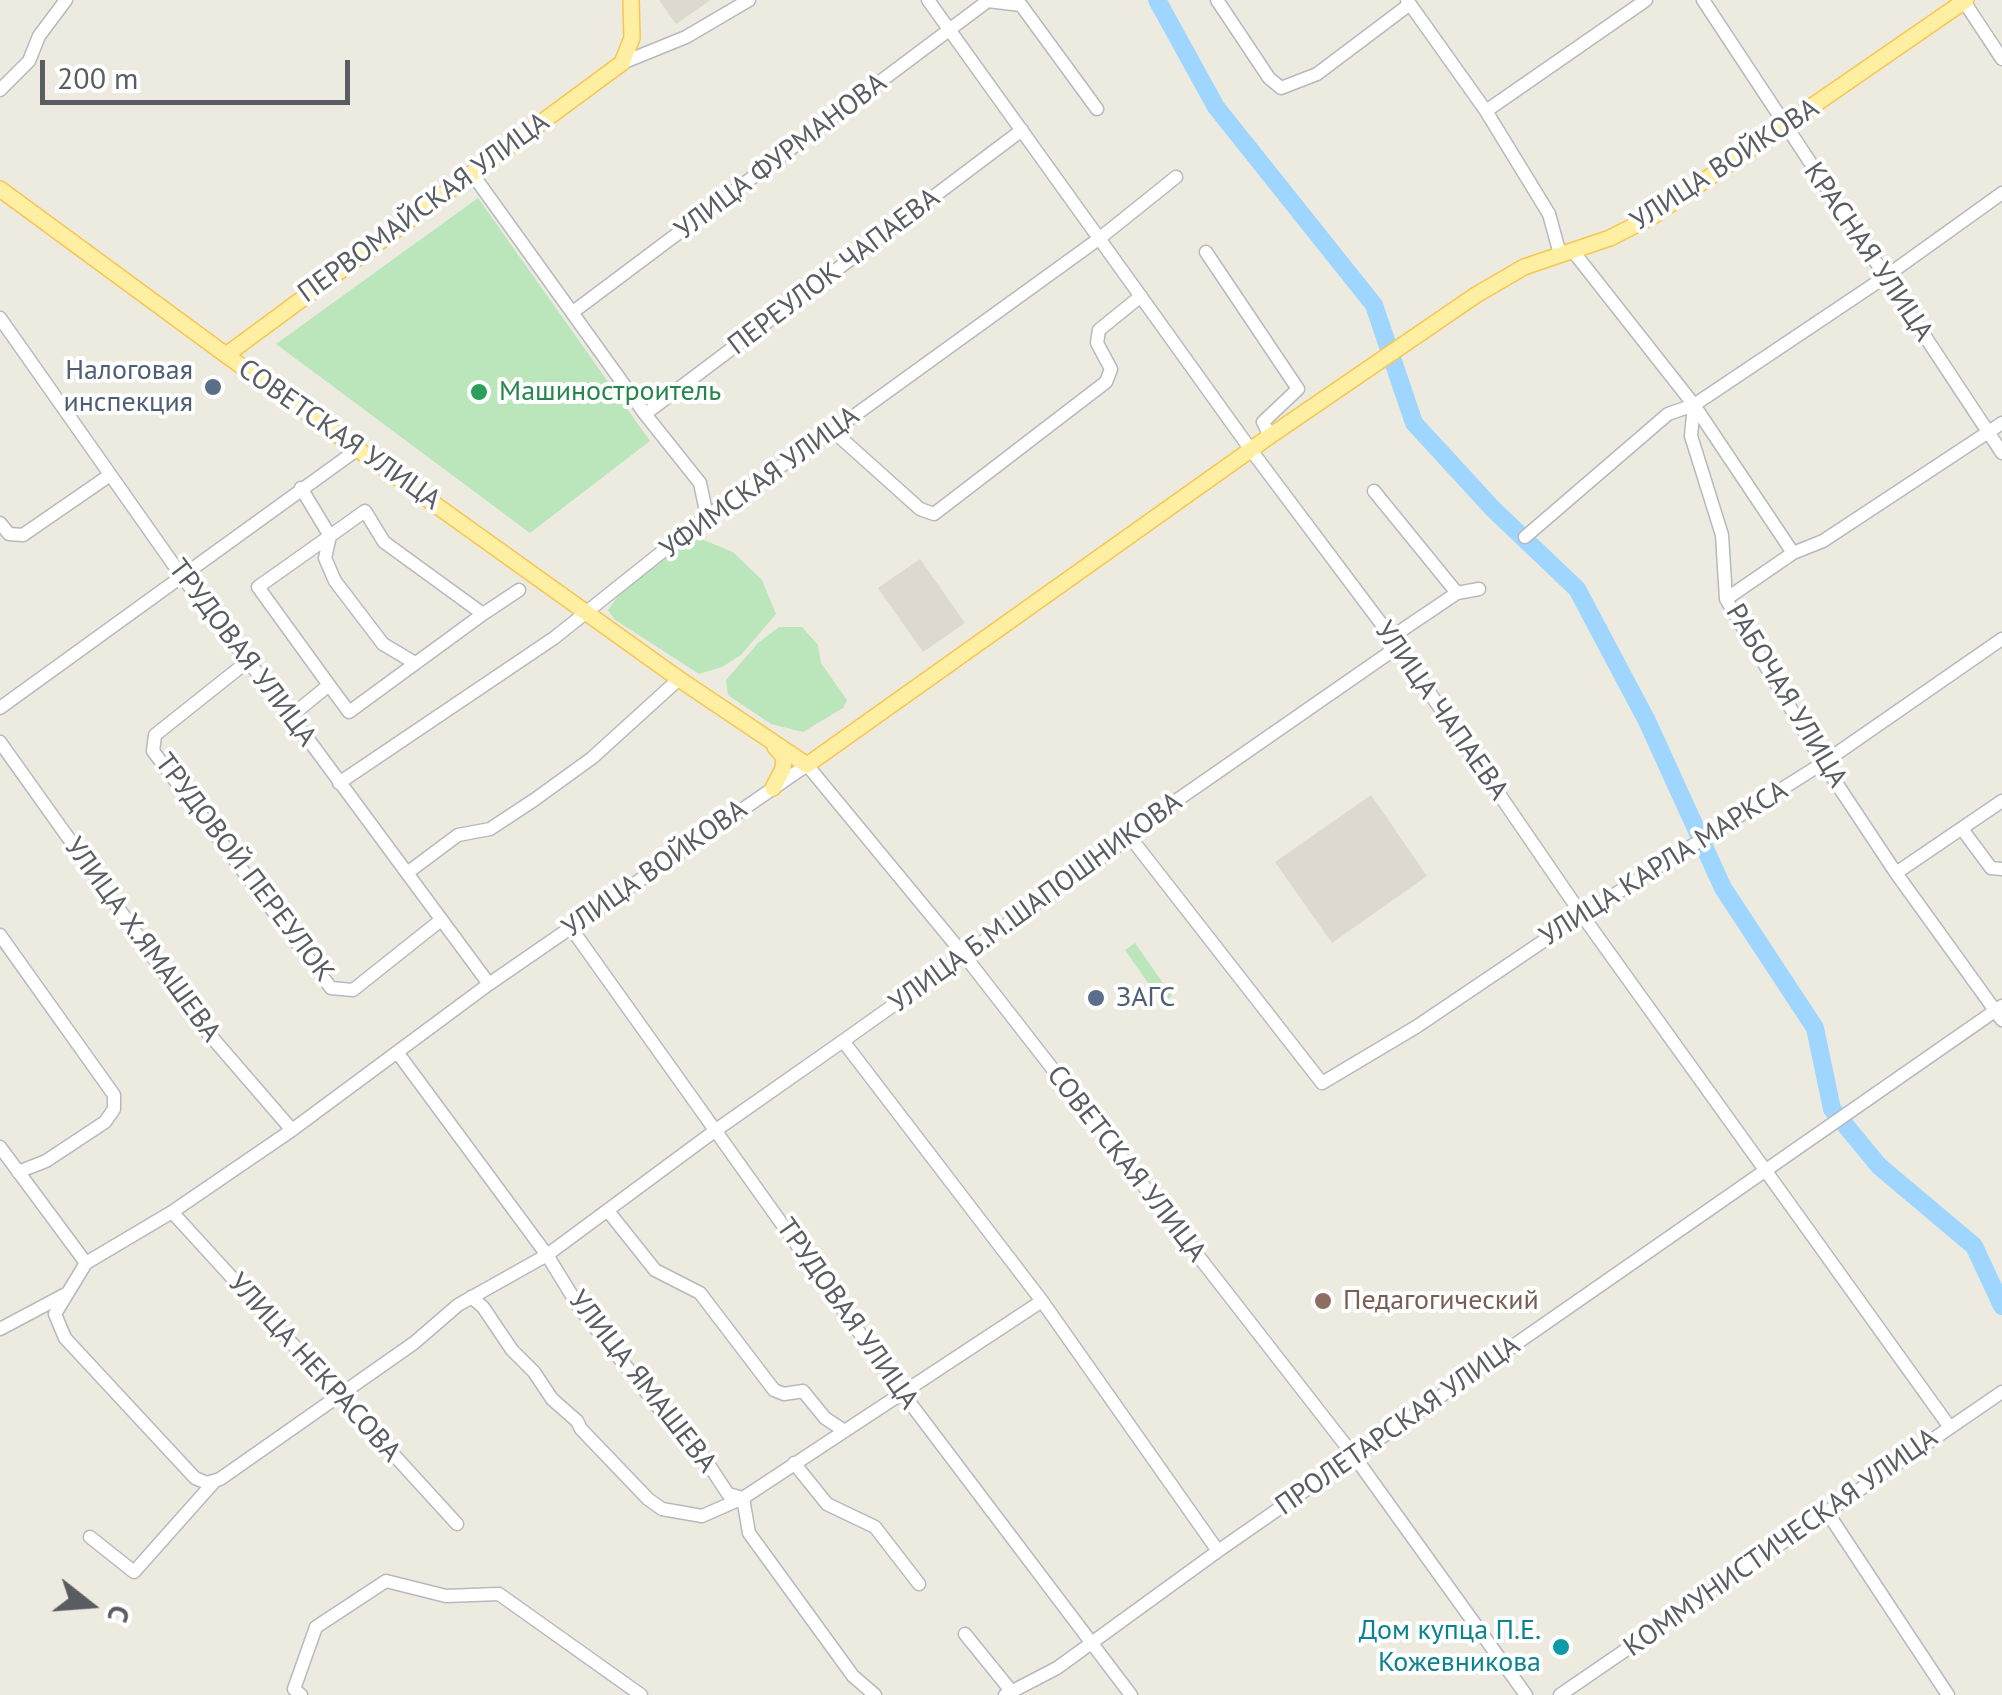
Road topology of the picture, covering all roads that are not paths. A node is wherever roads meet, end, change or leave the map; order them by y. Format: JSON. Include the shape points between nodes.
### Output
{"nodes":[{"id":1,"x":66,"y":0,"type":"edge"},
{"id":2,"x":631,"y":0,"type":"edge"},
{"id":3,"x":749,"y":0,"type":"edge"},
{"id":4,"x":928,"y":0,"type":"edge"},
{"id":5,"x":989,"y":0,"type":"edge"},
{"id":6,"x":1218,"y":0,"type":"edge"},
{"id":7,"x":1646,"y":0,"type":"edge"},
{"id":8,"x":1703,"y":0,"type":"edge"},
{"id":9,"x":1964,"y":0,"type":"edge"},
{"id":10,"x":1409,"y":2,"type":"edge"},
{"id":11,"x":951,"y":31,"type":"junction"},
{"id":12,"x":2002,"y":58,"type":"edge"},
{"id":13,"x":622,"y":63,"type":"junction"},
{"id":14,"x":0,"y":90,"type":"edge"},
{"id":15,"x":1097,"y":109,"type":"dead end"},
{"id":16,"x":1486,"y":111,"type":"junction"},
{"id":17,"x":1785,"y":127,"type":"junction"},
{"id":18,"x":1022,"y":130,"type":"junction"},
{"id":19,"x":472,"y":172,"type":"junction"},
{"id":20,"x":1176,"y":177,"type":"dead end"},
{"id":21,"x":2002,"y":193,"type":"edge"},
{"id":22,"x":4,"y":194,"type":"edge"},
{"id":23,"x":1100,"y":238,"type":"junction"},
{"id":24,"x":1206,"y":252,"type":"dead end"},
{"id":25,"x":1566,"y":252,"type":"junction"},
{"id":26,"x":1885,"y":278,"type":"junction"},
{"id":27,"x":1141,"y":296,"type":"junction"},
{"id":28,"x":573,"y":312,"type":"junction"},
{"id":29,"x":0,"y":318,"type":"edge"},
{"id":30,"x":226,"y":355,"type":"junction"},
{"id":31,"x":1694,"y":406,"type":"junction"},
{"id":32,"x":645,"y":414,"type":"junction"},
{"id":33,"x":2002,"y":423,"type":"edge"},
{"id":34,"x":833,"y":431,"type":"junction"},
{"id":35,"x":1988,"y":432,"type":"junction"},
{"id":36,"x":1270,"y":436,"type":"junction"},
{"id":37,"x":358,"y":449,"type":"junction"},
{"id":38,"x":1251,"y":450,"type":"junction"},
{"id":39,"x":2002,"y":453,"type":"edge"},
{"id":40,"x":110,"y":474,"type":"junction"},
{"id":41,"x":301,"y":488,"type":"junction"},
{"id":42,"x":1374,"y":490,"type":"dead end"},
{"id":43,"x":707,"y":516,"type":"junction"},
{"id":44,"x":0,"y":523,"type":"edge"},
{"id":45,"x":330,"y":536,"type":"junction"},
{"id":46,"x":1525,"y":538,"type":"dead end"},
{"id":47,"x":1793,"y":554,"type":"junction"},
{"id":48,"x":183,"y":578,"type":"junction"},
{"id":49,"x":1478,"y":589,"type":"dead end"},
{"id":50,"x":519,"y":590,"type":"dead end"},
{"id":51,"x":1458,"y":593,"type":"junction"},
{"id":52,"x":1726,"y":599,"type":"junction"},
{"id":53,"x":589,"y":612,"type":"junction"},
{"id":54,"x":482,"y":614,"type":"junction"},
{"id":55,"x":1392,"y":638,"type":"junction"},
{"id":56,"x":2002,"y":639,"type":"edge"},
{"id":57,"x":248,"y":661,"type":"junction"},
{"id":58,"x":415,"y":664,"type":"junction"},
{"id":59,"x":679,"y":679,"type":"junction"},
{"id":60,"x":329,"y":685,"type":"junction"},
{"id":61,"x":0,"y":708,"type":"edge"},
{"id":62,"x":291,"y":716,"type":"junction"},
{"id":63,"x":842,"y":739,"type":"junction"},
{"id":64,"x":770,"y":740,"type":"junction"},
{"id":65,"x":0,"y":742,"type":"edge"},
{"id":66,"x":1823,"y":764,"type":"junction"},
{"id":67,"x":808,"y":765,"type":"junction"},
{"id":68,"x":339,"y":783,"type":"junction"},
{"id":69,"x":773,"y":788,"type":"junction"},
{"id":70,"x":2002,"y":801,"type":"edge"},
{"id":71,"x":1962,"y":829,"type":"junction"},
{"id":72,"x":1130,"y":838,"type":"junction"},
{"id":73,"x":2002,"y":868,"type":"edge"},
{"id":74,"x":407,"y":873,"type":"junction"},
{"id":75,"x":1896,"y":873,"type":"junction"},
{"id":76,"x":1582,"y":915,"type":"junction"},
{"id":77,"x":441,"y":920,"type":"junction"},
{"id":78,"x":571,"y":928,"type":"junction"},
{"id":79,"x":0,"y":935,"type":"edge"},
{"id":80,"x":964,"y":955,"type":"junction"},
{"id":81,"x":489,"y":984,"type":"junction"},
{"id":82,"x":2000,"y":1012,"type":"edge"},
{"id":83,"x":843,"y":1041,"type":"junction"},
{"id":84,"x":397,"y":1052,"type":"junction"},
{"id":85,"x":292,"y":1130,"type":"junction"},
{"id":86,"x":716,"y":1130,"type":"junction"},
{"id":87,"x":0,"y":1147,"type":"edge"},
{"id":88,"x":1764,"y":1170,"type":"junction"},
{"id":89,"x":18,"y":1172,"type":"junction"},
{"id":90,"x":608,"y":1211,"type":"junction"},
{"id":91,"x":172,"y":1212,"type":"junction"},
{"id":92,"x":547,"y":1255,"type":"junction"},
{"id":93,"x":86,"y":1263,"type":"junction"},
{"id":94,"x":68,"y":1292,"type":"junction"},
{"id":95,"x":470,"y":1296,"type":"junction"},
{"id":96,"x":1042,"y":1301,"type":"junction"},
{"id":97,"x":0,"y":1329,"type":"edge"},
{"id":98,"x":901,"y":1391,"type":"junction"},
{"id":99,"x":2001,"y":1392,"type":"edge"},
{"id":100,"x":339,"y":1398,"type":"junction"},
{"id":101,"x":1950,"y":1426,"type":"junction"},
{"id":102,"x":843,"y":1430,"type":"junction"},
{"id":103,"x":1354,"y":1456,"type":"junction"},
{"id":104,"x":794,"y":1464,"type":"junction"},
{"id":105,"x":214,"y":1482,"type":"junction"},
{"id":106,"x":743,"y":1498,"type":"junction"},
{"id":107,"x":1827,"y":1512,"type":"junction"},
{"id":108,"x":457,"y":1524,"type":"dead end"},
{"id":109,"x":90,"y":1537,"type":"dead end"},
{"id":110,"x":1218,"y":1551,"type":"junction"},
{"id":111,"x":919,"y":1584,"type":"dead end"},
{"id":112,"x":965,"y":1634,"type":"dead end"},
{"id":113,"x":1091,"y":1643,"type":"junction"},
{"id":114,"x":1057,"y":1668,"type":"junction"},
{"id":115,"x":1008,"y":1693,"type":"edge"},
{"id":116,"x":301,"y":1695,"type":"edge"},
{"id":117,"x":641,"y":1695,"type":"edge"},
{"id":118,"x":875,"y":1695,"type":"edge"},
{"id":119,"x":1029,"y":1695,"type":"edge"},
{"id":120,"x":1131,"y":1695,"type":"edge"},
{"id":121,"x":1526,"y":1695,"type":"edge"},
{"id":122,"x":1560,"y":1695,"type":"edge"},
{"id":123,"x":1948,"y":1695,"type":"edge"}],
"edges":[{"from":1,"to":14,"type":"street","via":[[29,61]]},
{"from":2,"to":13,"type":"main road","via":[[632,38]]},
{"from":3,"to":13,"type":"street","name":"ПЕРВОМАЙСКАЯ УЛИЦА","via":[[686,37]]},
{"from":4,"to":11,"type":"street","name":"УЛИЦА ЧАПАЕВА"},
{"from":5,"to":11,"type":"street","name":"УЛИЦА ФУРМАНОВА"},
{"from":5,"to":15,"type":"street","name":"УЛИЦА ФУРМАНОВА","via":[[1021,5]]},
{"from":6,"to":10,"type":"street","via":[[1281,88],[1317,74]]},
{"from":7,"to":16,"type":"street"},
{"from":8,"to":17,"type":"street","name":"КРАСНАЯ УЛИЦА"},
{"from":9,"to":12,"type":"street"},
{"from":9,"to":17,"type":"main road","name":"УЛИЦА ВОЙКОВА"},
{"from":10,"to":16,"type":"street"},
{"from":11,"to":18,"type":"street","name":"УЛИЦА ЧАПАЕВА"},
{"from":11,"to":28,"type":"street","name":"УЛИЦА ФУРМАНОВА"},
{"from":13,"to":19,"type":"main road","name":"ПЕРВОМАЙСКАЯ УЛИЦА"},
{"from":16,"to":25,"type":"street"},
{"from":17,"to":25,"type":"main road","name":"УЛИЦА ВОЙКОВА","via":[[1653,216]]},
{"from":17,"to":26,"type":"street","name":"КРАСНАЯ УЛИЦА"},
{"from":18,"to":23,"type":"street","name":"УЛИЦА ЧАПАЕВА"},
{"from":18,"to":32,"type":"street","name":"ПЕРЕУЛОК ЧАПАЕВА"},
{"from":19,"to":28,"type":"street"},
{"from":19,"to":30,"type":"main road","name":"ПЕРВОМАЙСКАЯ УЛИЦА"},
{"from":20,"to":23,"type":"street","name":"УФИМСКАЯ УЛИЦА"},
{"from":21,"to":26,"type":"street"},
{"from":22,"to":30,"type":"main road","name":"СОВЕТСКАЯ УЛИЦА"},
{"from":23,"to":27,"type":"street","name":"УЛИЦА ЧАПАЕВА"},
{"from":23,"to":34,"type":"street","name":"УФИМСКАЯ УЛИЦА"},
{"from":24,"to":36,"type":"street","name":"УЛИЦА ВОЙКОВА","via":[[1298,389],[1262,422]]},
{"from":25,"to":31,"type":"street"},
{"from":25,"to":36,"type":"main road","name":"УЛИЦА ВОЙКОВА","via":[[1524,266]]},
{"from":26,"to":31,"type":"street"},
{"from":26,"to":35,"type":"street","name":"КРАСНАЯ УЛИЦА"},
{"from":27,"to":34,"type":"street","via":[[1099,330],[1097,343],[1111,369],[1106,382],[934,514],[920,510]]},
{"from":27,"to":38,"type":"street","name":"УЛИЦА ЧАПАЕВА"},
{"from":28,"to":32,"type":"street"},
{"from":29,"to":40,"type":"street","name":"ТРУДОВАЯ УЛИЦА"},
{"from":30,"to":37,"type":"main road","name":"СОВЕТСКАЯ УЛИЦА"},
{"from":31,"to":46,"type":"street","via":[[1668,414]]},
{"from":31,"to":47,"type":"street"},
{"from":31,"to":52,"type":"street","name":"РАБОЧАЯ УЛИЦА","via":[[1691,436],[1722,535]]},
{"from":32,"to":43,"type":"street","via":[[700,484]]},
{"from":33,"to":35,"type":"street"},
{"from":34,"to":43,"type":"street","name":"УФИМСКАЯ УЛИЦА"},
{"from":35,"to":39,"type":"street","name":"КРАСНАЯ УЛИЦА"},
{"from":35,"to":47,"type":"street","via":[[1824,541]]},
{"from":36,"to":38,"type":"main road","name":"УЛИЦА ВОЙКОВА"},
{"from":37,"to":41,"type":"street"},
{"from":37,"to":53,"type":"main road","name":"СОВЕТСКАЯ УЛИЦА"},
{"from":38,"to":55,"type":"street","name":"УЛИЦА ЧАПАЕВА"},
{"from":38,"to":63,"type":"main road","name":"УЛИЦА ВОЙКОВА"},
{"from":40,"to":44,"type":"street","via":[[23,535],[9,534]]},
{"from":40,"to":48,"type":"street","name":"ТРУДОВАЯ УЛИЦА"},
{"from":41,"to":45,"type":"street"},
{"from":41,"to":48,"type":"street"},
{"from":42,"to":51,"type":"street"},
{"from":43,"to":53,"type":"street","name":"УФИМСКАЯ УЛИЦА"},
{"from":45,"to":54,"type":"street","via":[[365,511],[384,542]]},
{"from":45,"to":58,"type":"street","via":[[325,558],[336,581],[383,644]]},
{"from":45,"to":60,"type":"street","via":[[258,587]]},
{"from":47,"to":52,"type":"street"},
{"from":48,"to":57,"type":"street","name":"ТРУДОВАЯ УЛИЦА"},
{"from":48,"to":61,"type":"street"},
{"from":49,"to":51,"type":"street","name":"УЛИЦА Б.М.ШАПОШНИКОВА"},
{"from":50,"to":54,"type":"street"},
{"from":51,"to":55,"type":"street","name":"УЛИЦА Б.М.ШАПОШНИКОВА"},
{"from":52,"to":66,"type":"street","name":"РАБОЧАЯ УЛИЦА"},
{"from":53,"to":59,"type":"main road","name":"СОВЕТСКАЯ УЛИЦА"},
{"from":53,"to":68,"type":"street","name":"УФИМСКАЯ УЛИЦА"},
{"from":54,"to":58,"type":"street"},
{"from":55,"to":72,"type":"street","name":"УЛИЦА Б.М.ШАПОШНИКОВА","via":[[1389,653]]},
{"from":55,"to":76,"type":"street","name":"УЛИЦА ЧАПАЕВА"},
{"from":56,"to":66,"type":"street","name":"УЛИЦА КАРЛА МАРКСА"},
{"from":57,"to":62,"type":"street","name":"ТРУДОВАЯ УЛИЦА"},
{"from":57,"to":77,"type":"street","name":"ТРУДОВОЙ ПЕРЕУЛОК","via":[[155,735],[152,750],[331,988],[352,990]]},
{"from":58,"to":60,"type":"street","via":[[349,712]]},
{"from":59,"to":64,"type":"main road","name":"СОВЕТСКАЯ УЛИЦА"},
{"from":59,"to":74,"type":"street","via":[[534,800],[490,829],[458,835]]},
{"from":60,"to":62,"type":"street"},
{"from":62,"to":68,"type":"street","name":"ТРУДОВАЯ УЛИЦА"},
{"from":63,"to":64,"type":"main road","via":[[799,750]]},
{"from":63,"to":67,"type":"main road","name":"УЛИЦА ВОЙКОВА"},
{"from":64,"to":67,"type":"main road","name":"СОВЕТСКАЯ УЛИЦА"},
{"from":64,"to":69,"type":"main road","via":[[784,757]]},
{"from":65,"to":85,"type":"street","name":"УЛИЦА Х.ЯМАШЕВА","via":[[202,1027]]},
{"from":66,"to":75,"type":"street","name":"РАБОЧАЯ УЛИЦА"},
{"from":66,"to":76,"type":"street","name":"УЛИЦА КАРЛА МАРКСА"},
{"from":67,"to":69,"type":"street","name":"УЛИЦА ВОЙКОВА"},
{"from":67,"to":80,"type":"street","name":"СОВЕТСКАЯ УЛИЦА"},
{"from":68,"to":74,"type":"street","name":"ТРУДОВАЯ УЛИЦА"},
{"from":69,"to":78,"type":"street","name":"УЛИЦА ВОЙКОВА"},
{"from":70,"to":71,"type":"street"},
{"from":71,"to":73,"type":"street","via":[[1991,868]]},
{"from":71,"to":75,"type":"street"},
{"from":72,"to":76,"type":"street","name":"УЛИЦА КАРЛА МАРКСА","via":[[1322,1083]]},
{"from":72,"to":80,"type":"street","name":"УЛИЦА Б.М.ШАПОШНИКОВА"},
{"from":74,"to":77,"type":"street","name":"ТРУДОВАЯ УЛИЦА"},
{"from":75,"to":82,"type":"street","name":"РАБОЧАЯ УЛИЦА"},
{"from":76,"to":88,"type":"street","name":"УЛИЦА ЧАПАЕВА"},
{"from":77,"to":81,"type":"street","name":"ТРУДОВАЯ УЛИЦА"},
{"from":78,"to":81,"type":"street","name":"УЛИЦА ВОЙКОВА"},
{"from":78,"to":86,"type":"street","name":"ТРУДОВАЯ УЛИЦА"},
{"from":79,"to":89,"type":"street","via":[[114,1096],[106,1122]]},
{"from":80,"to":83,"type":"street","name":"УЛИЦА Б.М.ШАПОШНИКОВА"},
{"from":80,"to":103,"type":"street","name":"СОВЕТСКАЯ УЛИЦА"},
{"from":81,"to":84,"type":"street","name":"УЛИЦА ВОЙКОВА"},
{"from":82,"to":88,"type":"street","name":"ПРОЛЕТАРСКАЯ УЛИЦА"},
{"from":83,"to":86,"type":"street","name":"УЛИЦА Б.М.ШАПОШНИКОВА"},
{"from":83,"to":96,"type":"street"},
{"from":84,"to":85,"type":"street","name":"УЛИЦА ВОЙКОВА"},
{"from":84,"to":92,"type":"street"},
{"from":85,"to":91,"type":"street","name":"УЛИЦА ВОЙКОВА"},
{"from":86,"to":90,"type":"street","name":"УЛИЦА Б.М.ШАПОШНИКОВА"},
{"from":86,"to":98,"type":"street","name":"ТРУДОВАЯ УЛИЦА"},
{"from":87,"to":89,"type":"street"},
{"from":88,"to":101,"type":"street","name":"УЛИЦА ЧАПАЕВА"},
{"from":88,"to":103,"type":"street","name":"ПРОЛЕТАРСКАЯ УЛИЦА"},
{"from":89,"to":93,"type":"street"},
{"from":90,"to":92,"type":"street","name":"УЛИЦА Б.М.ШАПОШНИКОВА"},
{"from":90,"to":102,"type":"street","via":[[655,1270],[700,1293],[774,1390],[802,1391]]},
{"from":91,"to":93,"type":"street","name":"УЛИЦА ВОЙКОВА"},
{"from":91,"to":100,"type":"street","name":"УЛИЦА НЕКРАСОВА"},
{"from":92,"to":95,"type":"street","name":"УЛИЦА Б.М.ШАПОШНИКОВА"},
{"from":92,"to":106,"type":"street","name":"УЛИЦА ЯМАШЕВА","via":[[579,1307],[728,1494]]},
{"from":93,"to":94,"type":"street","name":"УЛИЦА ВОЙКОВА"},
{"from":94,"to":97,"type":"street"},
{"from":94,"to":105,"type":"street","name":"УЛИЦА ВОЙКОВА","via":[[55,1314],[65,1338],[196,1478]]},
{"from":95,"to":100,"type":"street","name":"УЛИЦА Б.М.ШАПОШНИКОВА"},
{"from":95,"to":106,"type":"street","name":"УЛИЦА ЯМАШЕВА","via":[[552,1399],[653,1504],[702,1516]]},
{"from":96,"to":98,"type":"street"},
{"from":96,"to":110,"type":"street"},
{"from":98,"to":102,"type":"street"},
{"from":98,"to":113,"type":"street","name":"ТРУДОВАЯ УЛИЦА"},
{"from":99,"to":101,"type":"street","name":"КОММУНИСТИЧЕСКАЯ УЛИЦА"},
{"from":100,"to":105,"type":"street","name":"УЛИЦА Б.М.ШАПОШНИКОВА"},
{"from":100,"to":108,"type":"street","name":"УЛИЦА НЕКРАСОВА"},
{"from":101,"to":107,"type":"street","name":"КОММУНИСТИЧЕСКАЯ УЛИЦА"},
{"from":102,"to":104,"type":"street"},
{"from":103,"to":110,"type":"street","name":"ПРОЛЕТАРСКАЯ УЛИЦА"},
{"from":103,"to":121,"type":"street","name":"СОВЕТСКАЯ УЛИЦА"},
{"from":104,"to":106,"type":"street"},
{"from":104,"to":111,"type":"street","via":[[827,1504],[875,1527]]},
{"from":105,"to":109,"type":"street","name":"УЛИЦА Б.М.ШАПОШНИКОВА","via":[[134,1572]]},
{"from":106,"to":118,"type":"street","name":"УЛИЦА ЯМАШЕВА","via":[[749,1533],[852,1676]]},
{"from":107,"to":122,"type":"street","name":"КОММУНИСТИЧЕСКАЯ УЛИЦА"},
{"from":107,"to":123,"type":"street"},
{"from":110,"to":113,"type":"street","name":"ПРОЛЕТАРСКАЯ УЛИЦА"},
{"from":112,"to":115,"type":"street"},
{"from":113,"to":114,"type":"street"},
{"from":113,"to":120,"type":"street","name":"ТРУДОВАЯ УЛИЦА"},
{"from":114,"to":115,"type":"street"},
{"from":114,"to":119,"type":"street"},
{"from":116,"to":117,"type":"street","via":[[294,1690],[316,1627],[386,1581],[446,1596],[500,1594]]}]}
